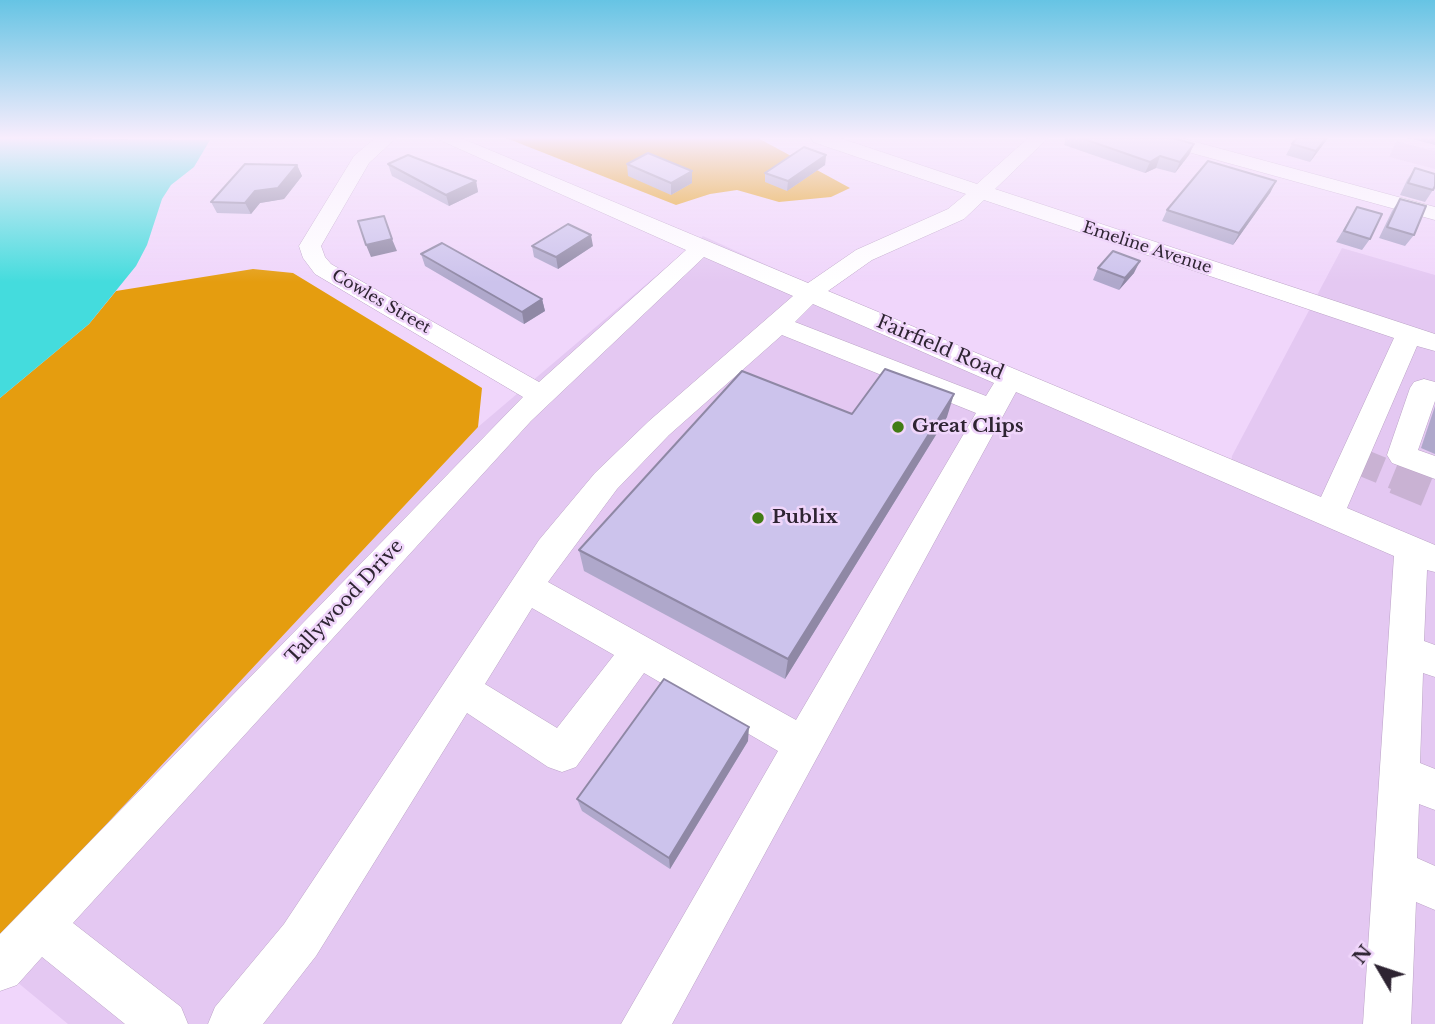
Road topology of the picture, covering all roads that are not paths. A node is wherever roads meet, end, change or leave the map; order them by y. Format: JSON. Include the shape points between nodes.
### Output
{"nodes":[{"id":1,"x":346,"y":186,"type":"edge"},
{"id":2,"x":557,"y":186,"type":"edge"},
{"id":3,"x":962,"y":186,"type":"edge"},
{"id":4,"x":987,"y":186,"type":"edge"},
{"id":5,"x":1333,"y":186,"type":"edge"},
{"id":6,"x":980,"y":192,"type":"junction"},
{"id":7,"x":1435,"y":214,"type":"edge"},
{"id":8,"x":701,"y":247,"type":"junction"},
{"id":9,"x":810,"y":293,"type":"junction"},
{"id":10,"x":779,"y":325,"type":"junction"},
{"id":11,"x":1422,"y":339,"type":"edge"},
{"id":12,"x":1397,"y":364,"type":"junction"},
{"id":13,"x":1435,"y":377,"type":"edge"},
{"id":14,"x":1435,"y":392,"type":"edge"},
{"id":15,"x":1001,"y":393,"type":"junction"},
{"id":16,"x":541,"y":396,"type":"junction"},
{"id":17,"x":1435,"y":468,"type":"edge"},
{"id":18,"x":1329,"y":514,"type":"junction"},
{"id":19,"x":1423,"y":554,"type":"edge"},
{"id":20,"x":526,"y":587,"type":"junction"},
{"id":21,"x":639,"y":651,"type":"junction"},
{"id":22,"x":1421,"y":655,"type":"edge"},
{"id":23,"x":461,"y":689,"type":"junction"},
{"id":24,"x":804,"y":745,"type":"junction"},
{"id":25,"x":1418,"y":782,"type":"edge"},
{"id":26,"x":1395,"y":871,"type":"junction"},
{"id":27,"x":1435,"y":888,"type":"edge"},
{"id":28,"x":40,"y":926,"type":"junction"},
{"id":29,"x":0,"y":968,"type":"edge"},
{"id":30,"x":164,"y":1024,"type":"edge"},
{"id":31,"x":232,"y":1024,"type":"edge"},
{"id":32,"x":645,"y":1024,"type":"edge"},
{"id":33,"x":1387,"y":1024,"type":"edge"}],
"edges":[{"from":1,"to":16,"type":"street","name":"Cowles Street","via":[[310,246],[323,269]]},
{"from":2,"to":8,"type":"street","name":"Fairfield Road"},
{"from":3,"to":6,"type":"street","name":"Emeline Avenue"},
{"from":4,"to":6,"type":"street"},
{"from":5,"to":7,"type":"street"},
{"from":6,"to":9,"type":"street","via":[[956,215],[864,256]]},
{"from":6,"to":11,"type":"street","name":"Emeline Avenue"},
{"from":8,"to":9,"type":"street","name":"Fairfield Road"},
{"from":8,"to":16,"type":"street","name":"Tallywood Drive"},
{"from":9,"to":10,"type":"street"},
{"from":9,"to":15,"type":"street","name":"Fairfield Road"},
{"from":10,"to":15,"type":"street"},
{"from":10,"to":20,"type":"street","via":[[659,428],[606,481]]},
{"from":11,"to":12,"type":"street"},
{"from":12,"to":13,"type":"street"},
{"from":12,"to":18,"type":"street"},
{"from":14,"to":17,"type":"street","via":[[1424,388],[1402,455]]},
{"from":15,"to":18,"type":"street","name":"Fairfield Road"},
{"from":15,"to":24,"type":"street"},
{"from":16,"to":28,"type":"street","name":"Tallywood Drive"},
{"from":18,"to":19,"type":"street","name":"Fairfield Road"},
{"from":19,"to":22,"type":"street"},
{"from":20,"to":21,"type":"street"},
{"from":20,"to":23,"type":"street"},
{"from":21,"to":23,"type":"street","via":[[562,753]]},
{"from":21,"to":24,"type":"street"},
{"from":22,"to":25,"type":"street"},
{"from":23,"to":31,"type":"street","via":[[300,940]]},
{"from":24,"to":32,"type":"street"},
{"from":25,"to":26,"type":"street"},
{"from":26,"to":27,"type":"street"},
{"from":26,"to":33,"type":"street"},
{"from":28,"to":29,"type":"street","name":"Tallywood Drive"},
{"from":28,"to":30,"type":"street"}]}
